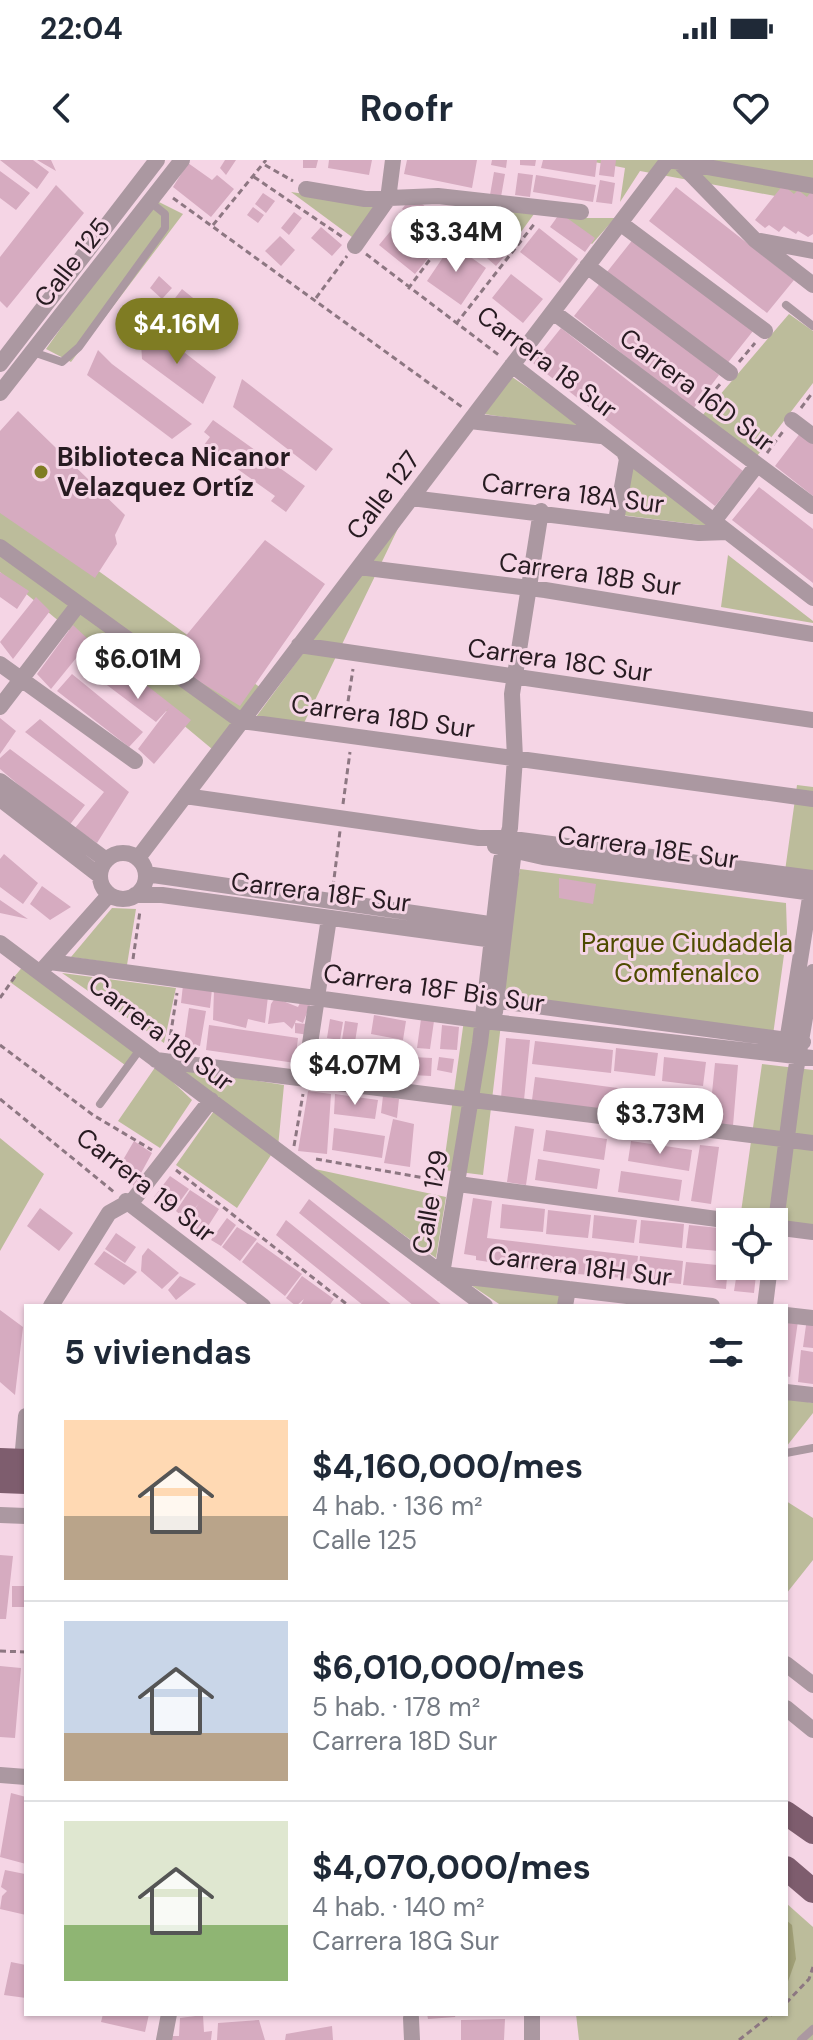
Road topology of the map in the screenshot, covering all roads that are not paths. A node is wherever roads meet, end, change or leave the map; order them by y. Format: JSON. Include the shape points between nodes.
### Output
{"nodes":[{"id":1,"x":157,"y":160,"type":"edge"},
{"id":2,"x":182,"y":160,"type":"edge"},
{"id":3,"x":393,"y":160,"type":"edge"},
{"id":4,"x":673,"y":161,"type":"edge"},
{"id":5,"x":813,"y":186,"type":"edge"},
{"id":6,"x":306,"y":189,"type":"road end"},
{"id":7,"x":154,"y":195,"type":"junction"},
{"id":8,"x":388,"y":199,"type":"junction"},
{"id":9,"x":581,"y":212,"type":"dead end"},
{"id":10,"x":620,"y":223,"type":"junction"},
{"id":11,"x":755,"y":240,"type":"junction"},
{"id":12,"x":355,"y":246,"type":"road end"},
{"id":13,"x":813,"y":251,"type":"edge"},
{"id":14,"x":587,"y":266,"type":"junction"},
{"id":15,"x":813,"y":285,"type":"edge"},
{"id":16,"x":786,"y":305,"type":"dead end"},
{"id":17,"x":553,"y":312,"type":"junction"},
{"id":18,"x":813,"y":326,"type":"edge"},
{"id":19,"x":765,"y":331,"type":"dead end"},
{"id":20,"x":33,"y":351,"type":"junction"},
{"id":21,"x":0,"y":364,"type":"edge"},
{"id":22,"x":512,"y":365,"type":"junction"},
{"id":23,"x":730,"y":373,"type":"road end"},
{"id":24,"x":0,"y":393,"type":"edge"},
{"id":25,"x":472,"y":418,"type":"junction"},
{"id":26,"x":792,"y":420,"type":"road end"},
{"id":27,"x":813,"y":436,"type":"edge"},
{"id":28,"x":620,"y":448,"type":"junction"},
{"id":29,"x":757,"y":465,"type":"junction"},
{"id":30,"x":411,"y":498,"type":"junction"},
{"id":31,"x":813,"y":506,"type":"edge"},
{"id":32,"x":541,"y":511,"type":"junction"},
{"id":33,"x":616,"y":521,"type":"junction"},
{"id":34,"x":714,"y":521,"type":"junction"},
{"id":35,"x":728,"y":532,"type":"junction"},
{"id":36,"x":0,"y":547,"type":"edge"},
{"id":37,"x":359,"y":567,"type":"junction"},
{"id":38,"x":529,"y":588,"type":"junction"},
{"id":39,"x":813,"y":598,"type":"edge"},
{"id":40,"x":78,"y":605,"type":"junction"},
{"id":41,"x":813,"y":634,"type":"edge"},
{"id":42,"x":299,"y":645,"type":"junction"},
{"id":43,"x":0,"y":664,"type":"edge"},
{"id":44,"x":515,"y":678,"type":"junction"},
{"id":45,"x":20,"y":680,"type":"junction"},
{"id":46,"x":207,"y":698,"type":"dead end"},
{"id":47,"x":0,"y":707,"type":"edge"},
{"id":48,"x":813,"y":720,"type":"edge"},
{"id":49,"x":241,"y":721,"type":"junction"},
{"id":50,"x":515,"y":758,"type":"junction"},
{"id":51,"x":135,"y":761,"type":"dead end"},
{"id":52,"x":0,"y":781,"type":"edge"},
{"id":53,"x":185,"y":796,"type":"junction"},
{"id":54,"x":0,"y":799,"type":"edge"},
{"id":55,"x":813,"y":799,"type":"edge"},
{"id":56,"x":509,"y":841,"type":"junction"},
{"id":57,"x":138,"y":858,"type":"junction"},
{"id":58,"x":106,"y":860,"type":"junction"},
{"id":59,"x":146,"y":874,"type":"junction"},
{"id":60,"x":100,"y":876,"type":"junction"},
{"id":61,"x":812,"y":884,"type":"edge"},
{"id":62,"x":109,"y":895,"type":"junction"},
{"id":63,"x":138,"y":895,"type":"junction"},
{"id":64,"x":329,"y":918,"type":"junction"},
{"id":65,"x":496,"y":933,"type":"junction"},
{"id":66,"x":0,"y":943,"type":"edge"},
{"id":67,"x":45,"y":967,"type":"junction"},
{"id":68,"x":808,"y":969,"type":"edge"},
{"id":69,"x":318,"y":996,"type":"junction"},
{"id":70,"x":490,"y":1000,"type":"junction"},
{"id":71,"x":487,"y":1021,"type":"junction"},
{"id":72,"x":141,"y":1048,"type":"junction"},
{"id":73,"x":798,"y":1050,"type":"edge"},
{"id":74,"x":162,"y":1059,"type":"junction"},
{"id":75,"x":305,"y":1077,"type":"junction"},
{"id":76,"x":211,"y":1100,"type":"junction"},
{"id":77,"x":471,"y":1100,"type":"junction"},
{"id":78,"x":100,"y":1104,"type":"dead end"},
{"id":79,"x":787,"y":1140,"type":"junction"},
{"id":80,"x":813,"y":1143,"type":"edge"},
{"id":81,"x":458,"y":1184,"type":"junction"},
{"id":82,"x":126,"y":1201,"type":"junction"},
{"id":83,"x":777,"y":1208,"type":"edge"},
{"id":84,"x":716,"y":1219,"type":"edge"},
{"id":85,"x":788,"y":1231,"type":"edge"},
{"id":86,"x":813,"y":1232,"type":"edge"},
{"id":87,"x":442,"y":1274,"type":"junction"},
{"id":88,"x":768,"y":1280,"type":"edge"},
{"id":89,"x":566,"y":1297,"type":"edge"},
{"id":90,"x":52,"y":1304,"type":"edge"},
{"id":91,"x":260,"y":1304,"type":"edge"},
{"id":92,"x":481,"y":1304,"type":"edge"},
{"id":93,"x":680,"y":1304,"type":"edge"},
{"id":94,"x":765,"y":1304,"type":"edge"},
{"id":95,"x":788,"y":1315,"type":"edge"},
{"id":96,"x":813,"y":1318,"type":"edge"},
{"id":97,"x":788,"y":1392,"type":"edge"},
{"id":98,"x":813,"y":1395,"type":"edge"},
{"id":99,"x":24,"y":1430,"type":"edge"},
{"id":100,"x":813,"y":1448,"type":"edge"},
{"id":101,"x":788,"y":1453,"type":"edge"},
{"id":102,"x":19,"y":1466,"type":"edge"},
{"id":103,"x":0,"y":1481,"type":"edge"},
{"id":104,"x":0,"y":1515,"type":"edge"},
{"id":105,"x":24,"y":1516,"type":"edge"},
{"id":106,"x":788,"y":1666,"type":"edge"},
{"id":107,"x":813,"y":1685,"type":"edge"},
{"id":108,"x":788,"y":1710,"type":"edge"},
{"id":109,"x":813,"y":1730,"type":"edge"},
{"id":110,"x":0,"y":1775,"type":"edge"},
{"id":111,"x":24,"y":1777,"type":"edge"},
{"id":112,"x":788,"y":1814,"type":"edge"},
{"id":113,"x":813,"y":1832,"type":"edge"},
{"id":114,"x":788,"y":1870,"type":"edge"},
{"id":115,"x":813,"y":1891,"type":"edge"},
{"id":116,"x":169,"y":2016,"type":"edge"},
{"id":117,"x":532,"y":2016,"type":"edge"},
{"id":118,"x":411,"y":2018,"type":"dead end"},
{"id":119,"x":813,"y":2029,"type":"edge"},
{"id":120,"x":164,"y":2040,"type":"edge"},
{"id":121,"x":412,"y":2040,"type":"edge"},
{"id":122,"x":532,"y":2040,"type":"edge"},
{"id":123,"x":801,"y":2040,"type":"edge"}],
"edges":[{"from":1,"to":21,"type":"street","name":"Calle 125"},
{"from":2,"to":7,"type":"street","name":"Calle 125"},
{"from":3,"to":8,"type":"street"},
{"from":4,"to":5,"type":"street"},
{"from":4,"to":10,"type":"street","name":"Calle 127"},
{"from":4,"to":11,"type":"street"},
{"from":6,"to":8,"type":"street"},
{"from":7,"to":20,"type":"street","name":"Calle 125"},
{"from":7,"to":20,"type":"lane","via":[[165,214],[165,228],[79,347],[62,362]]},
{"from":8,"to":9,"type":"street","via":[[413,195]]},
{"from":8,"to":12,"type":"street"},
{"from":10,"to":14,"type":"street","name":"Calle 127"},
{"from":10,"to":19,"type":"street"},
{"from":11,"to":13,"type":"street"},
{"from":11,"to":15,"type":"street"},
{"from":14,"to":17,"type":"street","name":"Calle 127"},
{"from":14,"to":23,"type":"street"},
{"from":16,"to":18,"type":"lane"},
{"from":17,"to":22,"type":"street","name":"Calle 127"},
{"from":17,"to":29,"type":"street","name":"Carrera 16D Sur"},
{"from":20,"to":24,"type":"street","name":"Calle 125"},
{"from":22,"to":25,"type":"street","name":"Calle 127"},
{"from":22,"to":28,"type":"street","name":"Carrera 18 Sur"},
{"from":25,"to":28,"type":"street","name":"Carrera 18 Sur","via":[[599,435]]},
{"from":25,"to":30,"type":"street","name":"Calle 127"},
{"from":26,"to":27,"type":"street"},
{"from":28,"to":33,"type":"street","via":[[627,459]]},
{"from":28,"to":34,"type":"street","name":"Carrera 18 Sur"},
{"from":29,"to":31,"type":"street","name":"Carrera 16D Sur"},
{"from":29,"to":34,"type":"street"},
{"from":30,"to":32,"type":"street","name":"Carrera 18A Sur"},
{"from":30,"to":37,"type":"street","name":"Calle 127"},
{"from":32,"to":33,"type":"street","name":"Carrera 18A Sur"},
{"from":32,"to":38,"type":"street","name":"Calle 129"},
{"from":33,"to":35,"type":"street","name":"Carrera 18A Sur"},
{"from":34,"to":35,"type":"street","name":"Carrera 18 Sur"},
{"from":35,"to":39,"type":"street","name":"Carrera 18 Sur"},
{"from":36,"to":40,"type":"street","name":"Carrera 18D Sur"},
{"from":36,"to":49,"type":"street","name":"Carrera 18D Sur"},
{"from":37,"to":38,"type":"street","name":"Carrera 18B Sur"},
{"from":37,"to":42,"type":"street","name":"Calle 127"},
{"from":38,"to":41,"type":"street","name":"Carrera 18B Sur"},
{"from":38,"to":44,"type":"street","name":"Calle 129"},
{"from":40,"to":45,"type":"street"},
{"from":40,"to":46,"type":"street","name":"Carrera 18D Sur"},
{"from":42,"to":44,"type":"street","name":"Carrera 18C Sur"},
{"from":42,"to":49,"type":"street","name":"Calle 127"},
{"from":43,"to":45,"type":"street"},
{"from":44,"to":48,"type":"street","name":"Carrera 18C Sur"},
{"from":44,"to":50,"type":"street","name":"Calle 129"},
{"from":45,"to":47,"type":"street"},
{"from":45,"to":51,"type":"street"},
{"from":49,"to":50,"type":"street","name":"Carrera 18D Sur"},
{"from":49,"to":53,"type":"street","name":"Calle 127"},
{"from":50,"to":55,"type":"street","name":"Carrera 18D Sur"},
{"from":50,"to":56,"type":"street","name":"Calle 129"},
{"from":52,"to":58,"type":"street"},
{"from":53,"to":56,"type":"street","name":"Carrera 18E Sur"},
{"from":53,"to":57,"type":"street","name":"Calle 127"},
{"from":54,"to":60,"type":"street"},
{"from":56,"to":61,"type":"street","name":"Carrera 18E Sur"},
{"from":56,"to":65,"type":"street","name":"Calle 129"},
{"from":57,"to":58,"type":"street","via":[[125,853]]},
{"from":57,"to":59,"type":"street"},
{"from":58,"to":60,"type":"street"},
{"from":59,"to":63,"type":"street"},
{"from":59,"to":65,"type":"street","name":"Carrera 18F Sur"},
{"from":60,"to":62,"type":"street"},
{"from":61,"to":68,"type":"street"},
{"from":62,"to":63,"type":"street"},
{"from":62,"to":67,"type":"street"},
{"from":63,"to":64,"type":"street","name":"Carrera 18F Sur"},
{"from":64,"to":65,"type":"street","name":"Carrera 18F Sur"},
{"from":64,"to":69,"type":"street"},
{"from":65,"to":70,"type":"street","name":"Calle 129"},
{"from":66,"to":67,"type":"street","name":"Carrera 18I Sur","via":[[26,962]]},
{"from":67,"to":69,"type":"street","name":"Carrera 18F Bis Sur"},
{"from":67,"to":72,"type":"street","name":"Carrera 18I Sur"},
{"from":68,"to":73,"type":"street"},
{"from":69,"to":71,"type":"street","name":"Carrera 18F Bis Sur"},
{"from":69,"to":75,"type":"street"},
{"from":70,"to":71,"type":"street","name":"Calle 129"},
{"from":70,"to":73,"type":"street","name":"Carrera 18F Bis Sur"},
{"from":71,"to":73,"type":"street","name":"Carrera 18F Bis Sur"},
{"from":71,"to":77,"type":"street","name":"Calle 129"},
{"from":72,"to":74,"type":"street","name":"Carrera 18I Sur"},
{"from":72,"to":78,"type":"lane"},
{"from":73,"to":79,"type":"street"},
{"from":74,"to":75,"type":"street"},
{"from":74,"to":76,"type":"street","name":"Carrera 18I Sur"},
{"from":75,"to":77,"type":"street"},
{"from":76,"to":82,"type":"street","via":[[166,1161],[134,1199]]},
{"from":76,"to":87,"type":"street","name":"Carrera 18I Sur"},
{"from":77,"to":79,"type":"street"},
{"from":77,"to":81,"type":"street","name":"Calle 129"},
{"from":79,"to":80,"type":"street"},
{"from":79,"to":83,"type":"street"},
{"from":81,"to":84,"type":"street"},
{"from":81,"to":87,"type":"street","name":"Calle 129"},
{"from":82,"to":90,"type":"street","via":[[109,1213]]},
{"from":82,"to":91,"type":"street","name":"Carrera 19 Sur"},
{"from":85,"to":86,"type":"street"},
{"from":87,"to":89,"type":"street","name":"Carrera 18H Sur"},
{"from":87,"to":92,"type":"street","name":"Carrera 18I Sur"},
{"from":88,"to":94,"type":"street"},
{"from":89,"to":93,"type":"street","name":"Carrera 18H Sur"},
{"from":95,"to":96,"type":"street"},
{"from":97,"to":98,"type":"street"},
{"from":99,"to":102,"type":"street"},
{"from":100,"to":101,"type":"lane"},
{"from":102,"to":103,"type":"main road"},
{"from":104,"to":105,"type":"street"},
{"from":106,"to":107,"type":"street"},
{"from":108,"to":109,"type":"street"},
{"from":110,"to":111,"type":"street"},
{"from":112,"to":113,"type":"main road"},
{"from":114,"to":115,"type":"main road"},
{"from":116,"to":120,"type":"street"},
{"from":117,"to":122,"type":"street"},
{"from":118,"to":121,"type":"street"},
{"from":119,"to":123,"type":"lane"}]}
